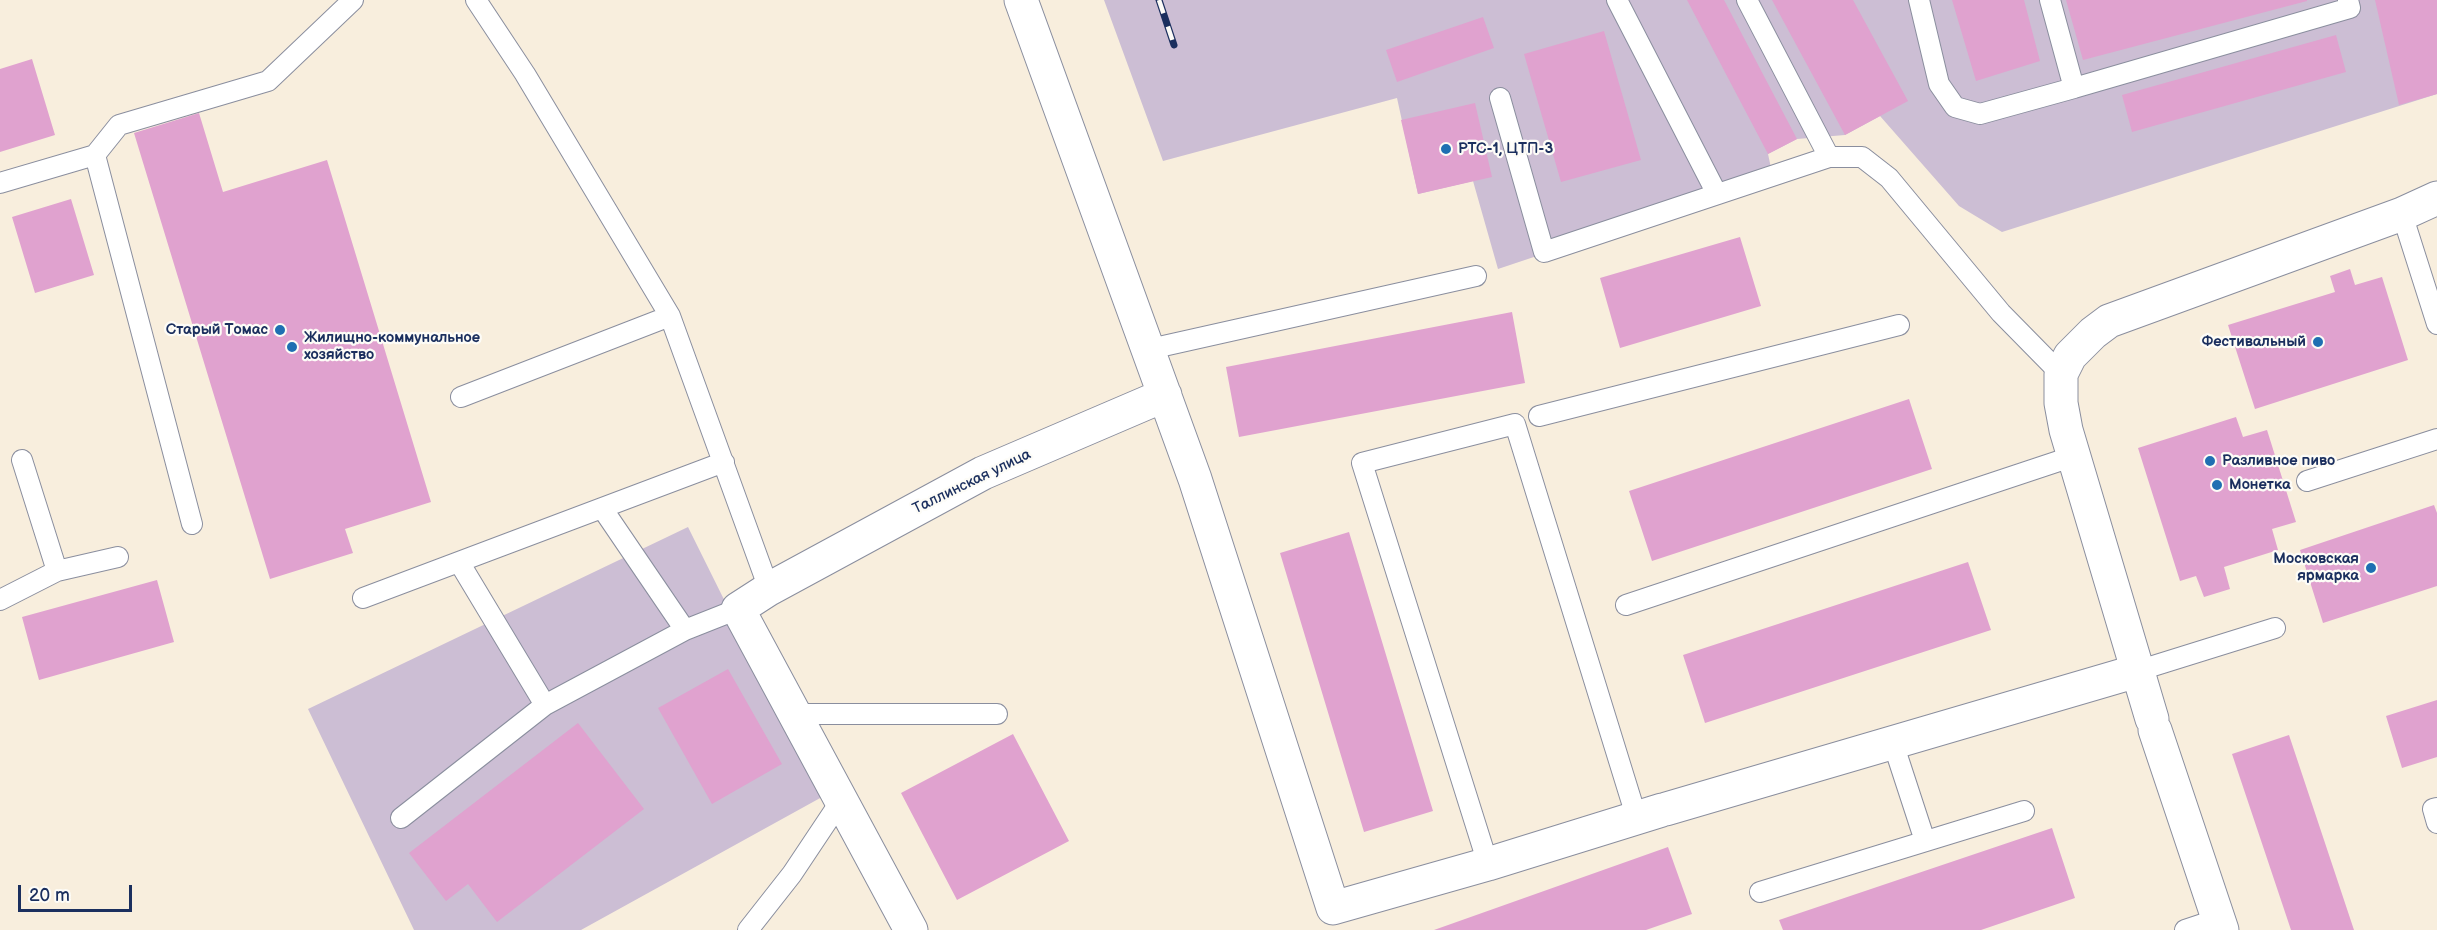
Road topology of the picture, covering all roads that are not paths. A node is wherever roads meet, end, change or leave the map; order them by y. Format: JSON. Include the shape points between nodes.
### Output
{"nodes":[{"id":1,"x":353,"y":0,"type":"edge"},
{"id":2,"x":476,"y":0,"type":"edge"},
{"id":3,"x":1021,"y":0,"type":"edge"},
{"id":4,"x":1617,"y":0,"type":"edge"},
{"id":5,"x":1747,"y":0,"type":"edge"},
{"id":6,"x":1919,"y":0,"type":"edge"},
{"id":7,"x":2050,"y":0,"type":"edge"},
{"id":8,"x":2348,"y":0,"type":"edge"},
{"id":9,"x":2074,"y":88,"type":"junction"},
{"id":10,"x":1500,"y":98,"type":"dead end"},
{"id":11,"x":95,"y":155,"type":"junction"},
{"id":12,"x":1829,"y":157,"type":"junction"},
{"id":13,"x":0,"y":183,"type":"edge"},
{"id":14,"x":1717,"y":194,"type":"junction"},
{"id":15,"x":2437,"y":198,"type":"edge"},
{"id":16,"x":2402,"y":213,"type":"junction"},
{"id":17,"x":1476,"y":276,"type":"dead end"},
{"id":18,"x":670,"y":316,"type":"junction"},
{"id":19,"x":2437,"y":324,"type":"edge"},
{"id":20,"x":1899,"y":325,"type":"dead end"},
{"id":21,"x":1149,"y":349,"type":"junction"},
{"id":22,"x":2061,"y":374,"type":"junction"},
{"id":23,"x":1165,"y":395,"type":"junction"},
{"id":24,"x":461,"y":398,"type":"dead end"},
{"id":25,"x":1529,"y":420,"type":"junction"},
{"id":26,"x":2437,"y":439,"type":"edge"},
{"id":27,"x":2074,"y":456,"type":"junction"},
{"id":28,"x":22,"y":459,"type":"dead end"},
{"id":29,"x":724,"y":462,"type":"junction"},
{"id":30,"x":2307,"y":482,"type":"dead end"},
{"id":31,"x":602,"y":508,"type":"junction"},
{"id":32,"x":192,"y":524,"type":"dead end"},
{"id":33,"x":118,"y":557,"type":"dead end"},
{"id":34,"x":459,"y":562,"type":"junction"},
{"id":35,"x":57,"y":571,"type":"junction"},
{"id":36,"x":769,"y":589,"type":"junction"},
{"id":37,"x":363,"y":598,"type":"dead end"},
{"id":38,"x":0,"y":600,"type":"edge"},
{"id":39,"x":1626,"y":605,"type":"dead end"},
{"id":40,"x":738,"y":609,"type":"junction"},
{"id":41,"x":2275,"y":628,"type":"dead end"},
{"id":42,"x":685,"y":630,"type":"junction"},
{"id":43,"x":2137,"y":671,"type":"junction"},
{"id":44,"x":545,"y":705,"type":"junction"},
{"id":45,"x":796,"y":714,"type":"junction"},
{"id":46,"x":997,"y":714,"type":"dead end"},
{"id":47,"x":1893,"y":743,"type":"junction"},
{"id":48,"x":842,"y":799,"type":"junction"},
{"id":49,"x":2437,"y":808,"type":"edge"},
{"id":50,"x":2024,"y":811,"type":"dead end"},
{"id":51,"x":1655,"y":813,"type":"junction"},
{"id":52,"x":401,"y":818,"type":"dead end"},
{"id":53,"x":2437,"y":823,"type":"edge"},
{"id":54,"x":1925,"y":841,"type":"junction"},
{"id":55,"x":1488,"y":864,"type":"junction"},
{"id":56,"x":1760,"y":892,"type":"dead end"},
{"id":57,"x":2220,"y":925,"type":"edge"},
{"id":58,"x":748,"y":930,"type":"edge"},
{"id":59,"x":911,"y":930,"type":"edge"},
{"id":60,"x":2185,"y":930,"type":"edge"}],
"edges":[{"from":1,"to":11,"type":"lane","via":[[268,81],[119,125]]},
{"from":2,"to":18,"type":"lane"},
{"from":3,"to":21,"type":"street"},
{"from":4,"to":14,"type":"lane"},
{"from":5,"to":12,"type":"lane"},
{"from":6,"to":9,"type":"lane","via":[[1939,84],[1954,107],[1980,114]]},
{"from":7,"to":9,"type":"lane"},
{"from":8,"to":9,"type":"lane","via":[[2350,8]]},
{"from":10,"to":14,"type":"lane","via":[[1544,252]]},
{"from":11,"to":13,"type":"lane"},
{"from":11,"to":32,"type":"lane"},
{"from":12,"to":14,"type":"lane"},
{"from":12,"to":22,"type":"lane","via":[[1862,158],[1889,178],[2001,313]]},
{"from":15,"to":16,"type":"street"},
{"from":16,"to":19,"type":"lane"},
{"from":16,"to":22,"type":"street","via":[[2109,321],[2070,356]]},
{"from":17,"to":21,"type":"lane"},
{"from":18,"to":24,"type":"lane"},
{"from":18,"to":29,"type":"lane"},
{"from":20,"to":25,"type":"lane"},
{"from":21,"to":23,"type":"street"},
{"from":22,"to":27,"type":"street","via":[[2061,403]]},
{"from":23,"to":36,"type":"street","name":"Таллинская улица","via":[[983,473]]},
{"from":23,"to":55,"type":"street","via":[[1333,908]]},
{"from":25,"to":51,"type":"lane"},
{"from":25,"to":55,"type":"lane","via":[[1362,463]]},
{"from":26,"to":30,"type":"lane"},
{"from":27,"to":39,"type":"lane"},
{"from":27,"to":43,"type":"street"},
{"from":28,"to":35,"type":"lane"},
{"from":29,"to":31,"type":"lane"},
{"from":29,"to":36,"type":"lane"},
{"from":31,"to":34,"type":"lane"},
{"from":31,"to":42,"type":"lane"},
{"from":33,"to":35,"type":"lane"},
{"from":34,"to":37,"type":"lane"},
{"from":34,"to":44,"type":"lane"},
{"from":35,"to":38,"type":"lane"},
{"from":36,"to":40,"type":"street","name":"Таллинская улица"},
{"from":40,"to":42,"type":"lane"},
{"from":40,"to":45,"type":"street"},
{"from":41,"to":43,"type":"lane"},
{"from":42,"to":44,"type":"lane"},
{"from":43,"to":47,"type":"street"},
{"from":43,"to":57,"type":"street"},
{"from":44,"to":52,"type":"lane"},
{"from":45,"to":46,"type":"lane"},
{"from":45,"to":48,"type":"street"},
{"from":47,"to":51,"type":"street"},
{"from":47,"to":54,"type":"lane"},
{"from":48,"to":58,"type":"lane","via":[[792,874]]},
{"from":48,"to":59,"type":"street"},
{"from":49,"to":53,"type":"lane","via":[[2433,809]]},
{"from":50,"to":54,"type":"lane"},
{"from":51,"to":55,"type":"street"},
{"from":54,"to":56,"type":"lane"},
{"from":57,"to":60,"type":"lane"}]}
